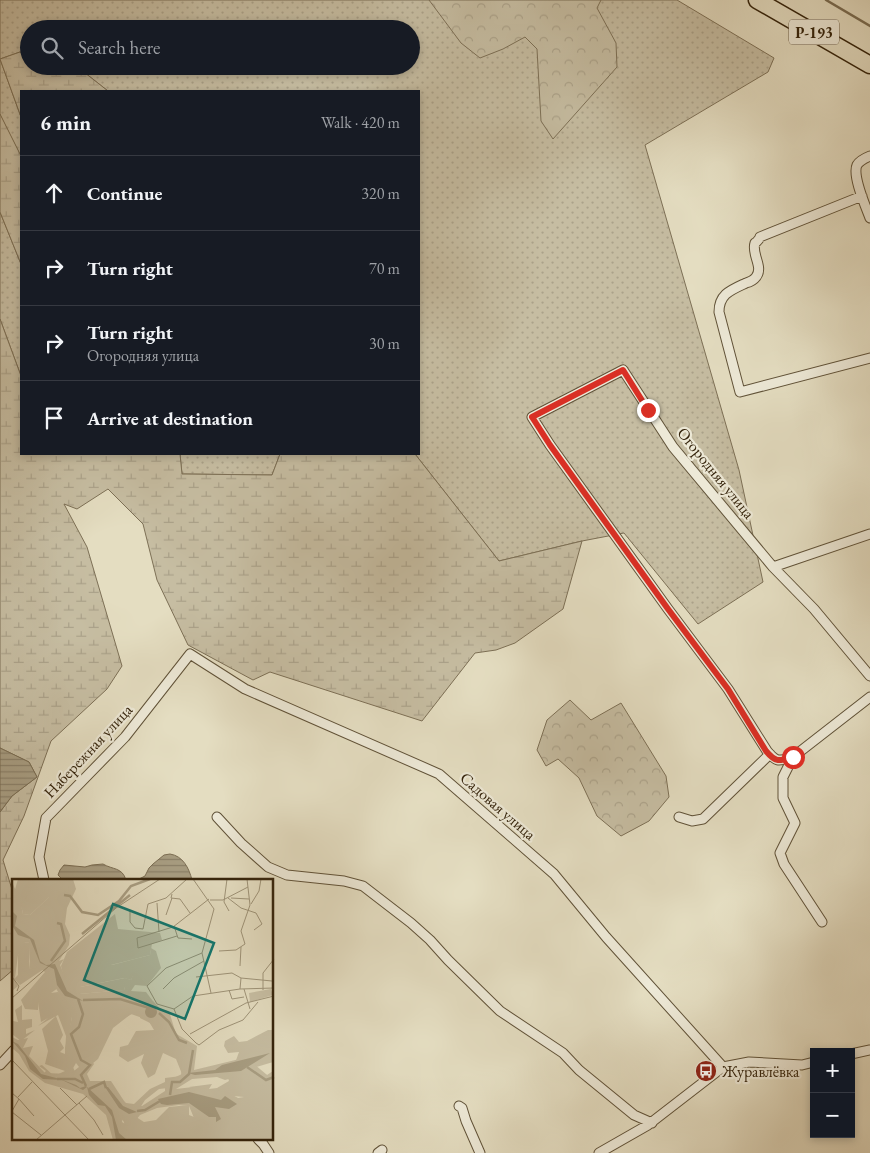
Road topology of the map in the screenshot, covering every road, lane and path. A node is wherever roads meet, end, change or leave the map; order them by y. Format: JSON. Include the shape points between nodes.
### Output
{"nodes":[{"id":1,"x":757,"y":0,"type":"edge"},
{"id":2,"x":870,"y":65,"type":"edge"},
{"id":3,"x":870,"y":156,"type":"edge"},
{"id":4,"x":862,"y":196,"type":"junction"},
{"id":5,"x":870,"y":218,"type":"edge"},
{"id":6,"x":870,"y":358,"type":"edge"},
{"id":7,"x":870,"y":534,"type":"edge"},
{"id":8,"x":773,"y":567,"type":"junction"},
{"id":9,"x":190,"y":654,"type":"joint"},
{"id":10,"x":870,"y":676,"type":"edge"},
{"id":11,"x":870,"y":697,"type":"edge"},
{"id":12,"x":770,"y":754,"type":"junction"},
{"id":13,"x":793,"y":757,"type":"junction"},
{"id":14,"x":217,"y":817,"type":"dead end"},
{"id":15,"x":679,"y":817,"type":"dead end"},
{"id":16,"x":44,"y":879,"type":"edge"},
{"id":17,"x":822,"y":922,"type":"dead end"},
{"id":18,"x":870,"y":1050,"type":"edge"},
{"id":19,"x":12,"y":1052,"type":"edge"},
{"id":20,"x":855,"y":1053,"type":"edge"},
{"id":21,"x":810,"y":1063,"type":"edge"},
{"id":22,"x":0,"y":1065,"type":"edge"},
{"id":23,"x":723,"y":1067,"type":"junction"},
{"id":24,"x":459,"y":1106,"type":"dead end"},
{"id":25,"x":652,"y":1123,"type":"junction"},
{"id":26,"x":259,"y":1140,"type":"edge"},
{"id":27,"x":269,"y":1153,"type":"edge"},
{"id":28,"x":480,"y":1153,"type":"edge"},
{"id":29,"x":599,"y":1153,"type":"edge"}],
"edges":[{"from":1,"to":2,"type":"highway","number":"Р-193"},
{"from":3,"to":4,"type":"street","via":[[856,168]]},
{"from":4,"to":5,"type":"street"},
{"from":4,"to":6,"type":"street","via":[[760,237],[755,243],[758,276],[721,298],[719,312],[740,392]]},
{"from":7,"to":8,"type":"street"},
{"from":8,"to":10,"type":"street","name":"Огородняя улица","via":[[814,609]]},
{"from":8,"to":12,"type":"street","name":"Огородняя улица","via":[[673,447],[623,370],[532,417],[728,689]]},
{"from":9,"to":16,"type":"street","name":"Набережная улица","via":[[125,737],[46,818],[39,857]]},
{"from":9,"to":23,"type":"street","name":"Садовая улица","via":[[245,689],[439,774],[554,874]]},
{"from":11,"to":13,"type":"street"},
{"from":12,"to":13,"type":"street","via":[[773,759],[781,761]]},
{"from":12,"to":15,"type":"street","via":[[703,819],[692,821]]},
{"from":13,"to":17,"type":"street","via":[[783,777],[783,798],[795,823],[780,853]]},
{"from":14,"to":25,"type":"street","via":[[268,867],[288,875],[362,886],[411,923],[500,1011],[563,1053],[634,1115]]},
{"from":18,"to":20,"type":"street"},
{"from":19,"to":22,"type":"street"},
{"from":21,"to":23,"type":"street","via":[[749,1062]]},
{"from":23,"to":25,"type":"street"},
{"from":24,"to":28,"type":"street"},
{"from":25,"to":29,"type":"street"},
{"from":26,"to":27,"type":"street"}]}
